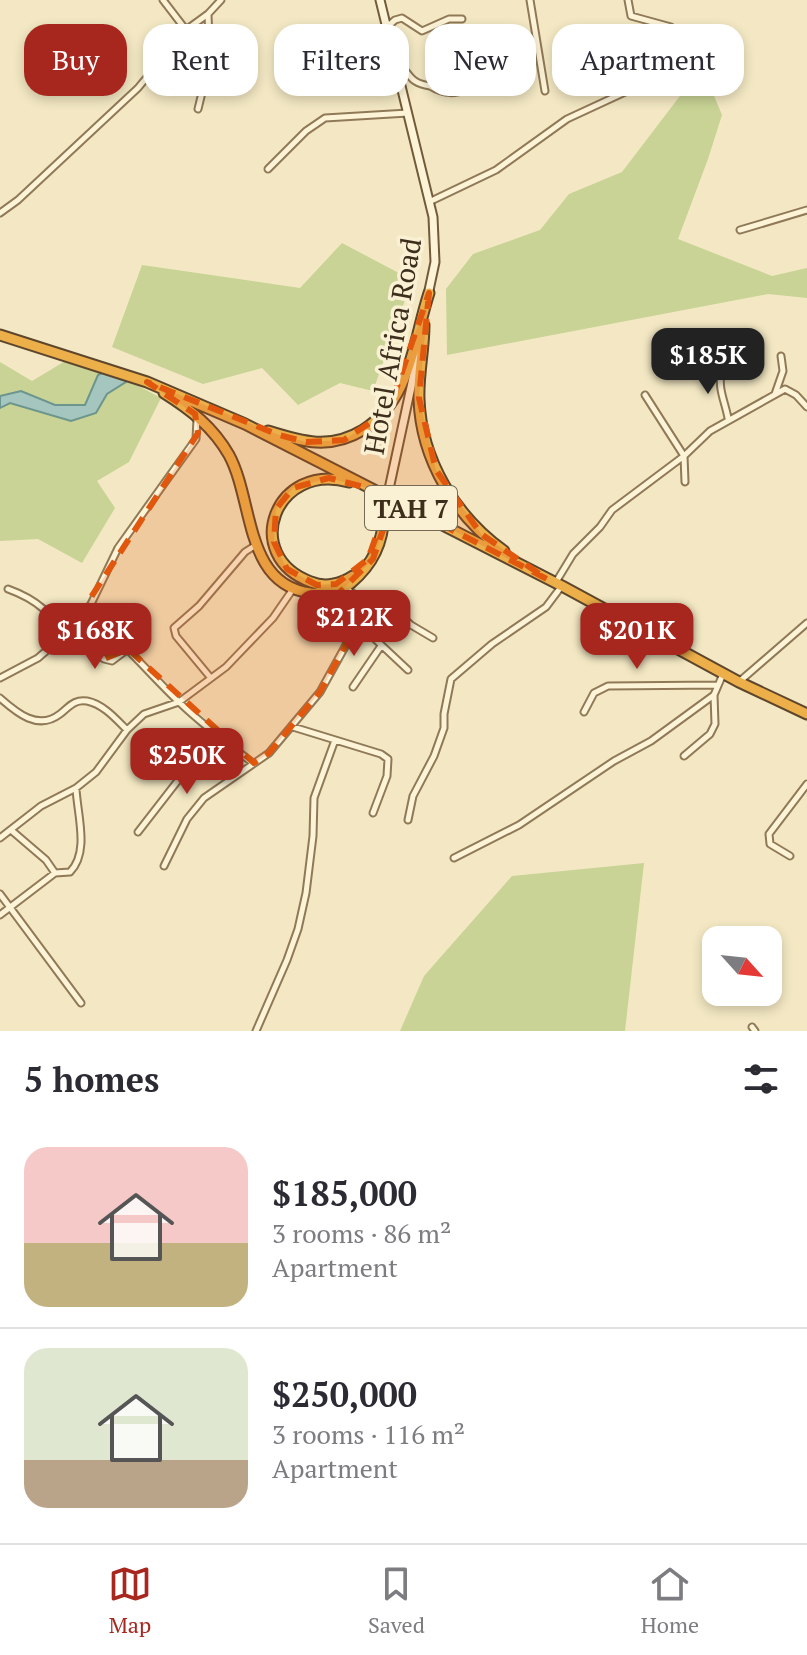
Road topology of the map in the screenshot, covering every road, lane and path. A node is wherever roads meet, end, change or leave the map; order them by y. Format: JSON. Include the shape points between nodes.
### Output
{"nodes":[{"id":1,"x":163,"y":0,"type":"edge"},
{"id":2,"x":221,"y":0,"type":"edge"},
{"id":3,"x":380,"y":0,"type":"edge"},
{"id":4,"x":530,"y":0,"type":"edge"},
{"id":5,"x":628,"y":0,"type":"edge"},
{"id":6,"x":208,"y":14,"type":"junction"},
{"id":7,"x":462,"y":19,"type":"dead end"},
{"id":8,"x":181,"y":24,"type":"edge"},
{"id":9,"x":194,"y":24,"type":"edge"},
{"id":10,"x":386,"y":24,"type":"edge"},
{"id":11,"x":390,"y":24,"type":"edge"},
{"id":12,"x":143,"y":82,"type":"edge"},
{"id":13,"x":545,"y":91,"type":"dead end"},
{"id":14,"x":405,"y":96,"type":"edge"},
{"id":15,"x":198,"y":109,"type":"dead end"},
{"id":16,"x":409,"y":113,"type":"junction"},
{"id":17,"x":268,"y":169,"type":"dead end"},
{"id":18,"x":429,"y":202,"type":"junction"},
{"id":19,"x":807,"y":210,"type":"edge"},
{"id":20,"x":0,"y":213,"type":"edge"},
{"id":21,"x":740,"y":230,"type":"dead end"},
{"id":22,"x":429,"y":293,"type":"junction"},
{"id":23,"x":424,"y":325,"type":"junction"},
{"id":24,"x":0,"y":335,"type":"edge"},
{"id":25,"x":781,"y":356,"type":"dead end"},
{"id":26,"x":721,"y":373,"type":"dead end"},
{"id":27,"x":147,"y":382,"type":"junction"},
{"id":28,"x":645,"y":395,"type":"dead end"},
{"id":29,"x":775,"y":395,"type":"junction"},
{"id":30,"x":807,"y":407,"type":"edge"},
{"id":31,"x":195,"y":414,"type":"junction"},
{"id":32,"x":729,"y":419,"type":"junction"},
{"id":33,"x":245,"y":424,"type":"junction"},
{"id":34,"x":684,"y":456,"type":"junction"},
{"id":35,"x":685,"y":482,"type":"dead end"},
{"id":36,"x":375,"y":490,"type":"junction"},
{"id":37,"x":385,"y":510,"type":"junction"},
{"id":38,"x":256,"y":545,"type":"junction"},
{"id":39,"x":555,"y":583,"type":"junction"},
{"id":40,"x":8,"y":589,"type":"dead end"},
{"id":41,"x":293,"y":589,"type":"junction"},
{"id":42,"x":341,"y":589,"type":"junction"},
{"id":43,"x":85,"y":612,"type":"junction"},
{"id":44,"x":350,"y":623,"type":"junction"},
{"id":45,"x":807,"y":623,"type":"edge"},
{"id":46,"x":69,"y":631,"type":"junction"},
{"id":47,"x":63,"y":637,"type":"junction"},
{"id":48,"x":433,"y":638,"type":"dead end"},
{"id":49,"x":381,"y":646,"type":"junction"},
{"id":50,"x":128,"y":649,"type":"junction"},
{"id":51,"x":408,"y":670,"type":"dead end"},
{"id":52,"x":723,"y":673,"type":"junction"},
{"id":53,"x":0,"y":678,"type":"edge"},
{"id":54,"x":210,"y":678,"type":"junction"},
{"id":55,"x":739,"y":682,"type":"junction"},
{"id":56,"x":718,"y":685,"type":"junction"},
{"id":57,"x":353,"y":687,"type":"dead end"},
{"id":58,"x":714,"y":695,"type":"junction"},
{"id":59,"x":0,"y":698,"type":"edge"},
{"id":60,"x":179,"y":702,"type":"junction"},
{"id":61,"x":584,"y":712,"type":"dead end"},
{"id":62,"x":807,"y":714,"type":"edge"},
{"id":63,"x":293,"y":727,"type":"junction"},
{"id":64,"x":127,"y":730,"type":"junction"},
{"id":65,"x":219,"y":738,"type":"junction"},
{"id":66,"x":335,"y":740,"type":"junction"},
{"id":67,"x":684,"y":756,"type":"dead end"},
{"id":68,"x":254,"y":763,"type":"junction"},
{"id":69,"x":807,"y":784,"type":"edge"},
{"id":70,"x":76,"y":788,"type":"junction"},
{"id":71,"x":373,"y":813,"type":"dead end"},
{"id":72,"x":408,"y":820,"type":"dead end"},
{"id":73,"x":11,"y":830,"type":"junction"},
{"id":74,"x":138,"y":832,"type":"dead end"},
{"id":75,"x":0,"y":838,"type":"edge"},
{"id":76,"x":790,"y":856,"type":"dead end"},
{"id":77,"x":454,"y":858,"type":"dead end"},
{"id":78,"x":164,"y":866,"type":"dead end"},
{"id":79,"x":55,"y":873,"type":"junction"},
{"id":80,"x":0,"y":894,"type":"edge"},
{"id":81,"x":10,"y":908,"type":"junction"},
{"id":82,"x":0,"y":915,"type":"edge"},
{"id":83,"x":81,"y":1003,"type":"dead end"},
{"id":84,"x":256,"y":1031,"type":"edge"}],
"edges":[{"from":1,"to":8,"type":"street"},
{"from":2,"to":6,"type":"street"},
{"from":3,"to":10,"type":"street","name":"Hotel Africa Road"},
{"from":4,"to":13,"type":"street"},
{"from":5,"to":18,"type":"street","via":[[631,16],[671,27],[680,42],[672,63],[649,81],[567,119],[496,170]]},
{"from":6,"to":9,"type":"street"},
{"from":6,"to":15,"type":"street","via":[[207,80]]},
{"from":7,"to":11,"type":"street","via":[[422,31],[402,18]]},
{"from":12,"to":20,"type":"street"},
{"from":14,"to":16,"type":"street","name":"Hotel Africa Road"},
{"from":16,"to":17,"type":"street","via":[[325,118]]},
{"from":16,"to":18,"type":"street","name":"Hotel Africa Road"},
{"from":18,"to":22,"type":"street","name":"Hotel Africa Road","via":[[435,262]]},
{"from":19,"to":21,"type":"street"},
{"from":22,"to":23,"type":"street","name":"Hotel Africa Road"},
{"from":22,"to":33,"type":"highway","via":[[398,393],[373,424],[333,443],[306,442]]},
{"from":23,"to":37,"type":"street","name":"Hotel Africa Road","bridge":true},
{"from":23,"to":39,"type":"highway","via":[[419,398],[436,470],[481,534]]},
{"from":24,"to":27,"type":"highway","number":"TAH 7"},
{"from":25,"to":29,"type":"street","via":[[783,371]]},
{"from":26,"to":32,"type":"street","via":[[719,386]]},
{"from":27,"to":31,"type":"highway"},
{"from":27,"to":33,"type":"highway","number":"TAH 7"},
{"from":28,"to":34,"type":"street"},
{"from":29,"to":30,"type":"street","via":[[788,389]]},
{"from":29,"to":32,"type":"street"},
{"from":31,"to":38,"type":"highway","via":[[230,458]]},
{"from":31,"to":43,"type":"street","via":[[196,439],[118,548]]},
{"from":32,"to":34,"type":"street"},
{"from":33,"to":36,"type":"highway","number":"TAH 7"},
{"from":34,"to":35,"type":"street"},
{"from":34,"to":39,"type":"street","via":[[612,510]]},
{"from":36,"to":37,"type":"highway","via":[[329,478],[293,488],[276,509],[272,526],[277,557],[287,569],[317,585],[348,579],[368,559]]},
{"from":36,"to":39,"type":"highway","number":"TAH 7"},
{"from":37,"to":42,"type":"highway","via":[[373,559]]},
{"from":38,"to":41,"type":"highway","via":[[267,568]]},
{"from":38,"to":54,"type":"street","via":[[174,628]]},
{"from":39,"to":52,"type":"highway","number":"TAH 7"},
{"from":39,"to":72,"type":"street","via":[[546,607],[451,679],[444,728],[413,796]]},
{"from":40,"to":47,"type":"street","via":[[47,612]]},
{"from":41,"to":42,"type":"highway","via":[[320,594]]},
{"from":41,"to":54,"type":"street","via":[[244,650]]},
{"from":42,"to":44,"type":"street"},
{"from":42,"to":48,"type":"street","via":[[397,612]]},
{"from":43,"to":46,"type":"street"},
{"from":43,"to":50,"type":"street"},
{"from":44,"to":49,"type":"street","via":[[360,625]]},
{"from":44,"to":63,"type":"street","via":[[346,645]]},
{"from":45,"to":55,"type":"street"},
{"from":46,"to":47,"type":"street"},
{"from":46,"to":50,"type":"street","via":[[104,659],[112,661]]},
{"from":47,"to":53,"type":"street"},
{"from":49,"to":51,"type":"street"},
{"from":49,"to":57,"type":"street"},
{"from":50,"to":60,"type":"street"},
{"from":52,"to":55,"type":"highway","number":"TAH 7"},
{"from":52,"to":56,"type":"street"},
{"from":54,"to":60,"type":"street"},
{"from":55,"to":62,"type":"highway","number":"TAH 7"},
{"from":56,"to":58,"type":"street"},
{"from":56,"to":61,"type":"street","via":[[608,686],[594,693]]},
{"from":58,"to":67,"type":"street","via":[[715,724]]},
{"from":58,"to":77,"type":"street","via":[[519,825]]},
{"from":59,"to":64,"type":"street","via":[[19,715],[41,722],[70,703],[85,700],[101,706]]},
{"from":60,"to":64,"type":"street","via":[[144,714]]},
{"from":60,"to":65,"type":"street"},
{"from":63,"to":66,"type":"street"},
{"from":63,"to":68,"type":"street"},
{"from":64,"to":70,"type":"street","via":[[96,772]]},
{"from":65,"to":68,"type":"street"},
{"from":65,"to":74,"type":"street"},
{"from":66,"to":71,"type":"street","via":[[388,759]]},
{"from":66,"to":84,"type":"street","via":[[314,798],[298,929]]},
{"from":68,"to":78,"type":"street","via":[[204,798],[187,819]]},
{"from":69,"to":76,"type":"street","via":[[769,834],[770,844]]},
{"from":70,"to":73,"type":"street"},
{"from":70,"to":79,"type":"street","via":[[78,858],[70,872]]},
{"from":73,"to":75,"type":"street"},
{"from":73,"to":79,"type":"street"},
{"from":79,"to":81,"type":"street"},
{"from":80,"to":81,"type":"street"},
{"from":81,"to":82,"type":"street"},
{"from":81,"to":83,"type":"street"}]}
